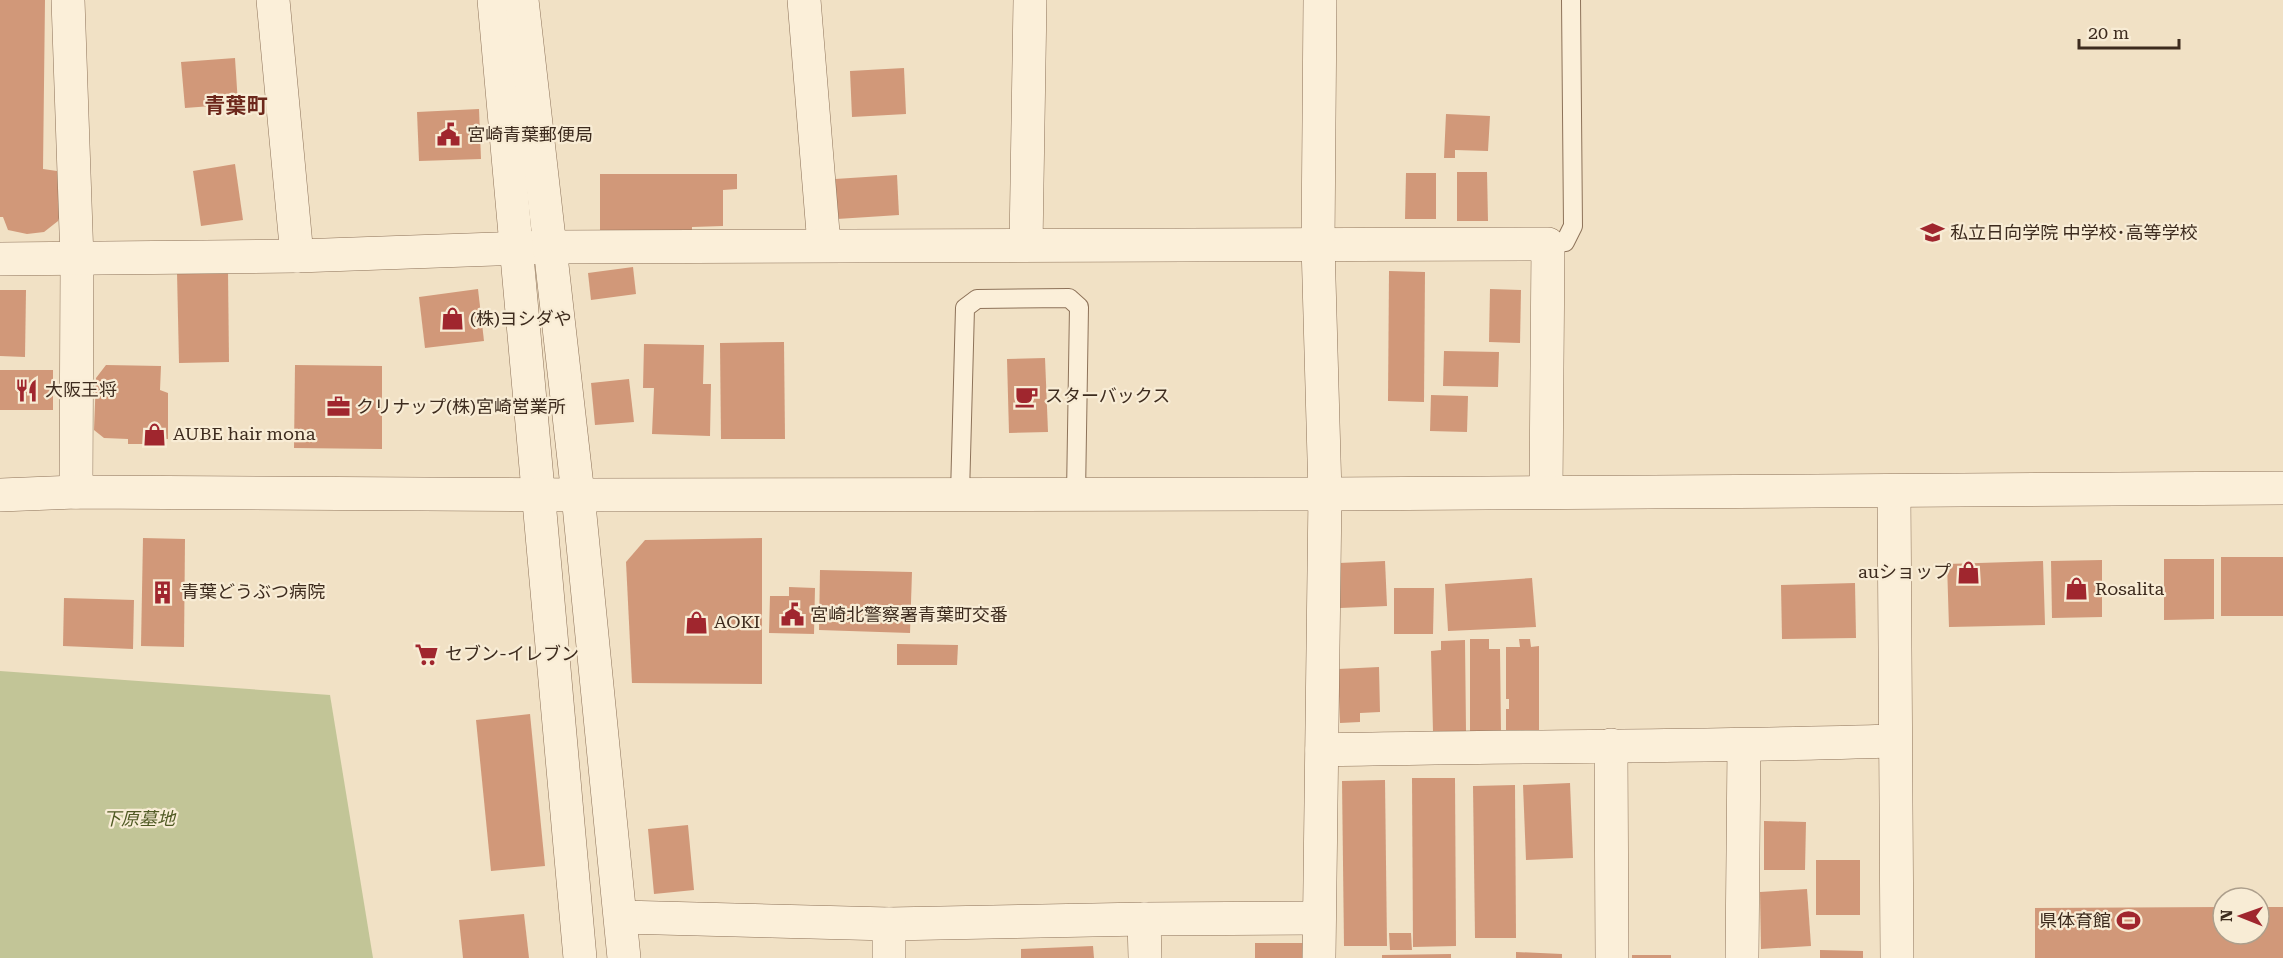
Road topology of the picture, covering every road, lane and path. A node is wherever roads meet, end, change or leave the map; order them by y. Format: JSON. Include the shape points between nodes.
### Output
{"nodes":[{"id":1,"x":68,"y":0,"type":"edge"},
{"id":2,"x":273,"y":0,"type":"edge"},
{"id":3,"x":494,"y":0,"type":"edge"},
{"id":4,"x":522,"y":0,"type":"edge"},
{"id":5,"x":804,"y":0,"type":"edge"},
{"id":6,"x":1030,"y":0,"type":"edge"},
{"id":7,"x":1320,"y":0,"type":"edge"},
{"id":8,"x":1571,"y":0,"type":"edge"},
{"id":9,"x":1318,"y":244,"type":"junction"},
{"id":10,"x":1548,"y":244,"type":"junction"},
{"id":11,"x":824,"y":245,"type":"junction"},
{"id":12,"x":1026,"y":245,"type":"junction"},
{"id":13,"x":549,"y":247,"type":"junction"},
{"id":14,"x":516,"y":248,"type":"junction"},
{"id":15,"x":297,"y":256,"type":"junction"},
{"id":16,"x":0,"y":259,"type":"edge"},
{"id":17,"x":77,"y":260,"type":"junction"},
{"id":18,"x":2283,"y":488,"type":"edge"},
{"id":19,"x":1546,"y":491,"type":"junction"},
{"id":20,"x":76,"y":492,"type":"junction"},
{"id":21,"x":1894,"y":492,"type":"junction"},
{"id":22,"x":539,"y":494,"type":"junction"},
{"id":23,"x":960,"y":494,"type":"junction"},
{"id":24,"x":1076,"y":494,"type":"junction"},
{"id":25,"x":1325,"y":494,"type":"junction"},
{"id":26,"x":0,"y":495,"type":"edge"},
{"id":27,"x":578,"y":495,"type":"junction"},
{"id":28,"x":1894,"y":741,"type":"junction"},
{"id":29,"x":1611,"y":745,"type":"junction"},
{"id":30,"x":1744,"y":746,"type":"junction"},
{"id":31,"x":1322,"y":750,"type":"junction"},
{"id":32,"x":621,"y":917,"type":"junction"},
{"id":33,"x":1319,"y":918,"type":"junction"},
{"id":34,"x":1144,"y":919,"type":"junction"},
{"id":35,"x":889,"y":924,"type":"junction"},
{"id":36,"x":580,"y":958,"type":"edge"},
{"id":37,"x":624,"y":958,"type":"edge"},
{"id":38,"x":889,"y":958,"type":"edge"},
{"id":39,"x":1145,"y":958,"type":"edge"},
{"id":40,"x":1319,"y":958,"type":"edge"},
{"id":41,"x":1612,"y":958,"type":"edge"},
{"id":42,"x":1742,"y":958,"type":"edge"},
{"id":43,"x":1897,"y":958,"type":"edge"}],
"edges":[{"from":1,"to":17,"type":"street"},
{"from":2,"to":15,"type":"street"},
{"from":3,"to":14,"type":"street"},
{"from":4,"to":13,"type":"street"},
{"from":5,"to":11,"type":"street"},
{"from":6,"to":12,"type":"street"},
{"from":7,"to":9,"type":"street"},
{"from":8,"to":10,"type":"lane","via":[[1573,226],[1565,242]]},
{"from":9,"to":10,"type":"street"},
{"from":9,"to":12,"type":"street"},
{"from":9,"to":25,"type":"street"},
{"from":10,"to":19,"type":"street"},
{"from":11,"to":12,"type":"street"},
{"from":11,"to":13,"type":"street"},
{"from":13,"to":14,"type":"street"},
{"from":13,"to":27,"type":"street"},
{"from":14,"to":15,"type":"street"},
{"from":14,"to":22,"type":"street"},
{"from":15,"to":17,"type":"street"},
{"from":16,"to":17,"type":"street"},
{"from":17,"to":20,"type":"street"},
{"from":18,"to":21,"type":"street"},
{"from":19,"to":21,"type":"street"},
{"from":19,"to":25,"type":"street"},
{"from":20,"to":22,"type":"street"},
{"from":20,"to":26,"type":"street"},
{"from":21,"to":28,"type":"street"},
{"from":22,"to":27,"type":"street"},
{"from":22,"to":36,"type":"street"},
{"from":23,"to":24,"type":"street"},
{"from":23,"to":24,"type":"lane","via":[[965,308],[977,299],[1069,298],[1079,307]]},
{"from":23,"to":27,"type":"street"},
{"from":24,"to":25,"type":"street"},
{"from":25,"to":31,"type":"street"},
{"from":27,"to":32,"type":"street"},
{"from":28,"to":30,"type":"street"},
{"from":28,"to":43,"type":"street"},
{"from":29,"to":30,"type":"street"},
{"from":29,"to":31,"type":"street"},
{"from":29,"to":41,"type":"street"},
{"from":30,"to":42,"type":"street"},
{"from":31,"to":33,"type":"street"},
{"from":32,"to":35,"type":"street"},
{"from":32,"to":37,"type":"street"},
{"from":33,"to":34,"type":"street"},
{"from":33,"to":40,"type":"street"},
{"from":34,"to":35,"type":"street"},
{"from":34,"to":39,"type":"street"},
{"from":35,"to":38,"type":"street"}]}
